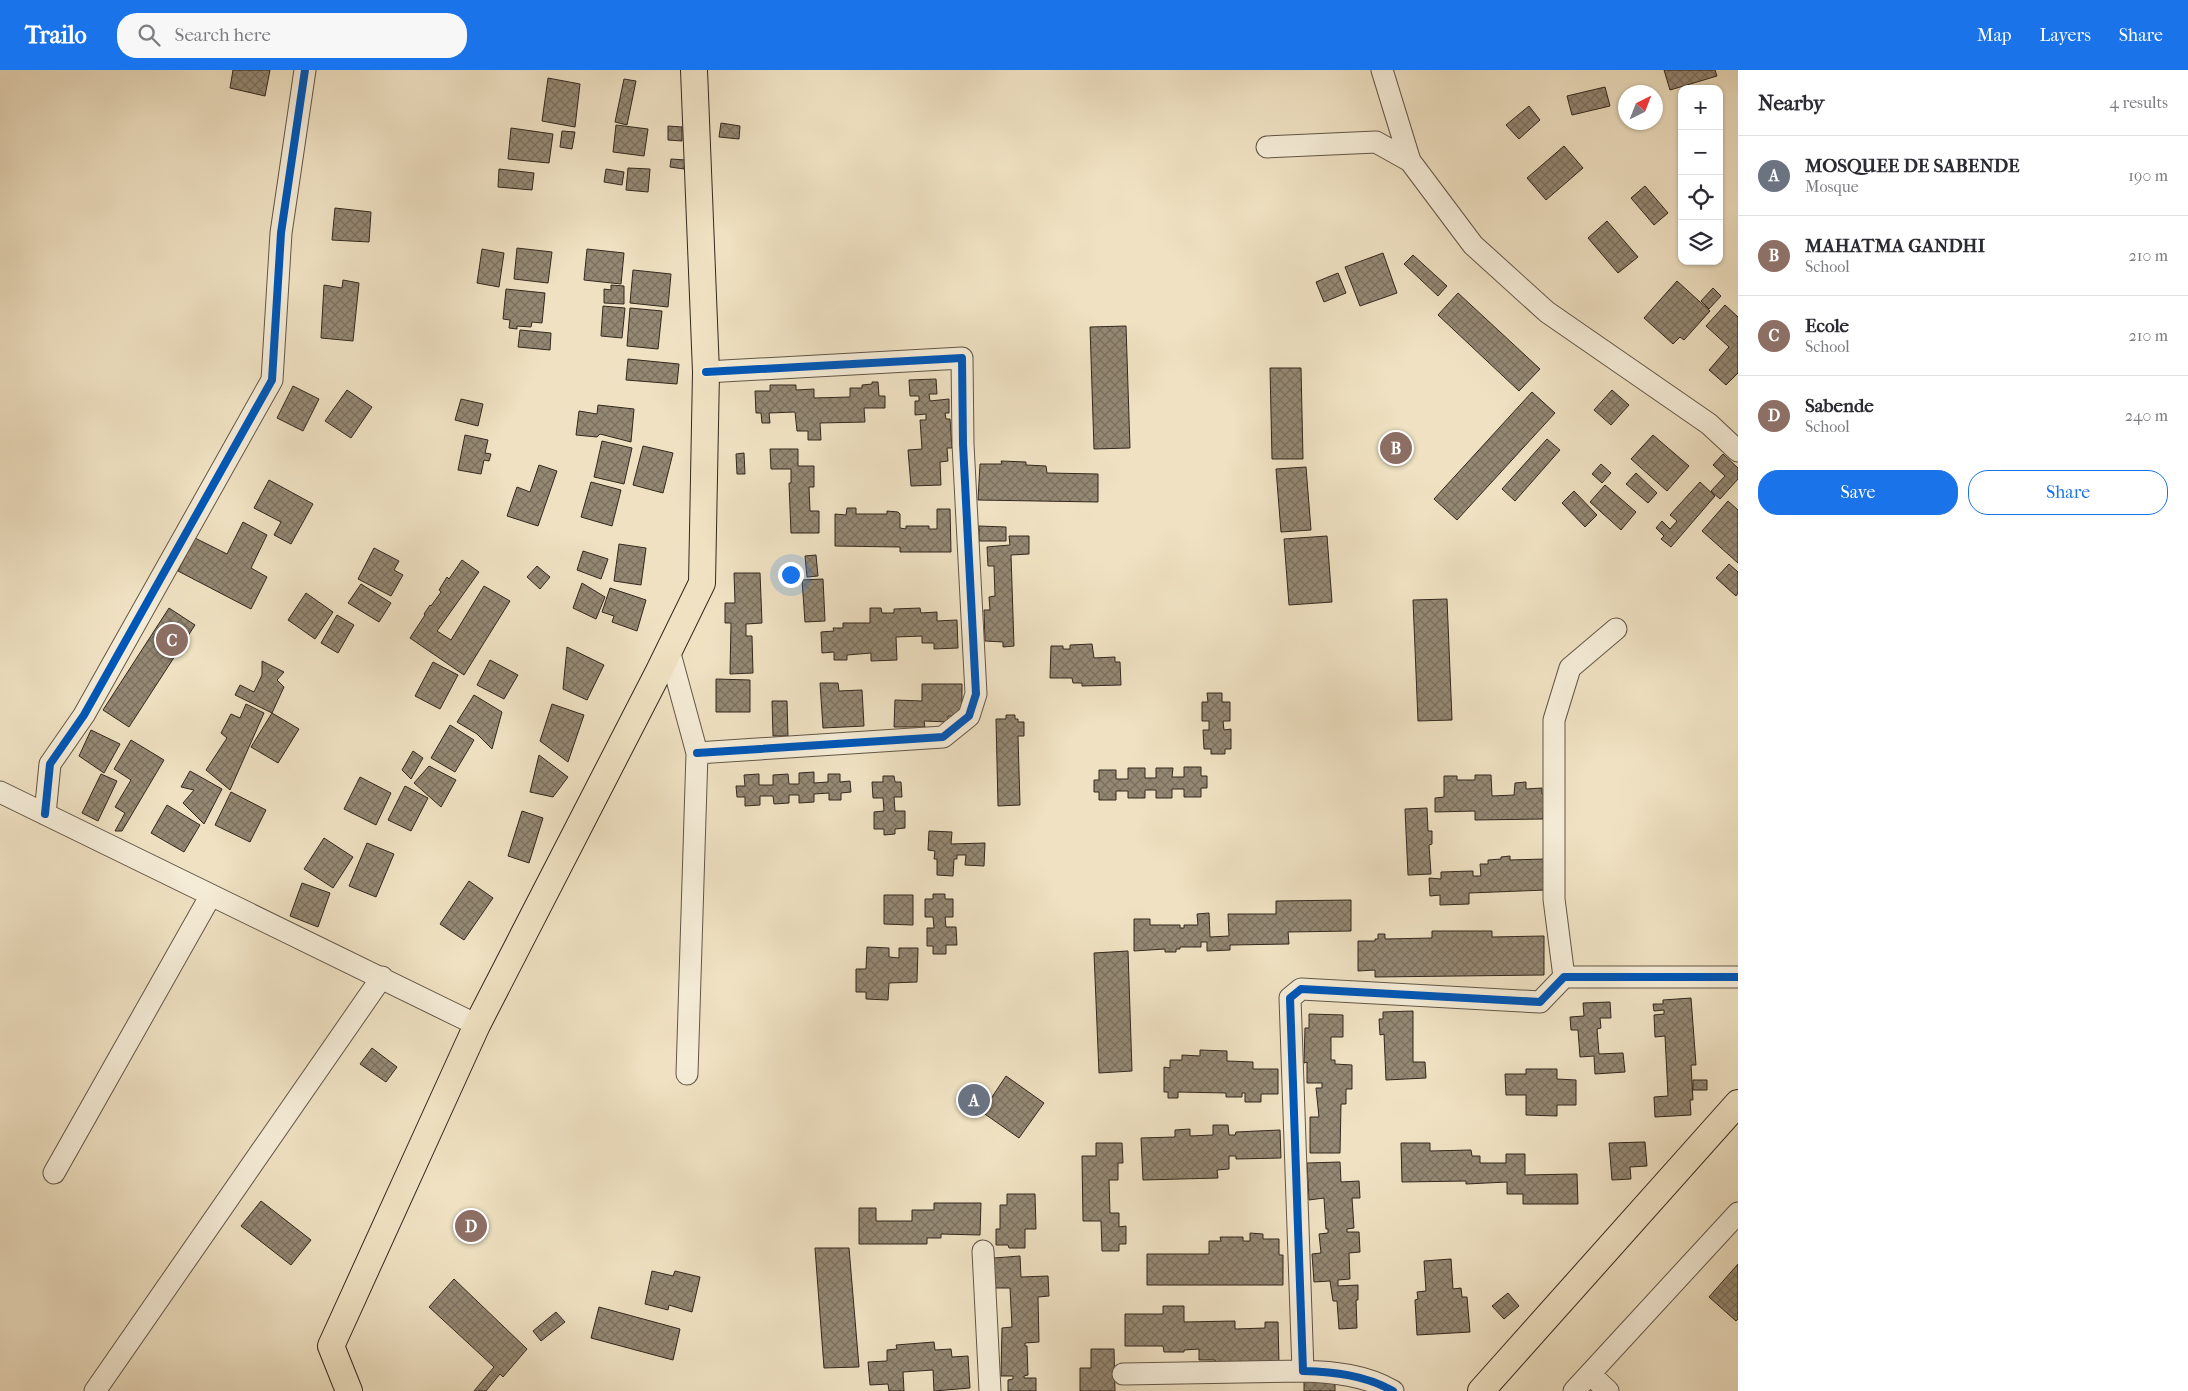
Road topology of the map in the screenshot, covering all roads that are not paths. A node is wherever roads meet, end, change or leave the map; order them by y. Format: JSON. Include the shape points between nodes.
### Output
{"nodes":[{"id":1,"x":305,"y":70,"type":"edge"},
{"id":2,"x":694,"y":70,"type":"edge"},
{"id":3,"x":1382,"y":70,"type":"edge"},
{"id":4,"x":1267,"y":147,"type":"dead end"},
{"id":5,"x":1410,"y":161,"type":"junction"},
{"id":6,"x":706,"y":372,"type":"junction"},
{"id":7,"x":1738,"y":451,"type":"edge"},
{"id":8,"x":1616,"y":629,"type":"dead end"},
{"id":9,"x":670,"y":650,"type":"junction"},
{"id":10,"x":696,"y":753,"type":"junction"},
{"id":11,"x":0,"y":792,"type":"edge"},
{"id":12,"x":45,"y":814,"type":"junction"},
{"id":13,"x":211,"y":895,"type":"junction"},
{"id":14,"x":382,"y":977,"type":"junction"},
{"id":15,"x":1564,"y":977,"type":"junction"},
{"id":16,"x":1738,"y":977,"type":"edge"},
{"id":17,"x":477,"y":1025,"type":"junction"},
{"id":18,"x":687,"y":1074,"type":"dead end"},
{"id":19,"x":1738,"y":1103,"type":"edge"},
{"id":20,"x":54,"y":1173,"type":"dead end"},
{"id":21,"x":1738,"y":1214,"type":"edge"},
{"id":22,"x":983,"y":1251,"type":"dead end"},
{"id":23,"x":1303,"y":1371,"type":"junction"},
{"id":24,"x":1124,"y":1374,"type":"dead end"},
{"id":25,"x":1590,"y":1374,"type":"junction"},
{"id":26,"x":95,"y":1391,"type":"edge"},
{"id":27,"x":349,"y":1391,"type":"edge"},
{"id":28,"x":990,"y":1391,"type":"edge"},
{"id":29,"x":1392,"y":1391,"type":"edge"},
{"id":30,"x":1481,"y":1391,"type":"edge"},
{"id":31,"x":1574,"y":1391,"type":"edge"},
{"id":32,"x":1608,"y":1391,"type":"edge"}],
"edges":[{"from":1,"to":12,"type":"street","via":[[281,233],[272,380],[84,715],[50,764]]},
{"from":2,"to":6,"type":"main road"},
{"from":3,"to":5,"type":"street"},
{"from":4,"to":5,"type":"street","via":[[1376,142]]},
{"from":5,"to":7,"type":"street","via":[[1473,244],[1547,312],[1709,424]]},
{"from":6,"to":9,"type":"main road","via":[[702,583]]},
{"from":6,"to":10,"type":"street","via":[[962,358],[963,444],[976,694],[969,716],[943,737]]},
{"from":8,"to":15,"type":"street","via":[[1570,668],[1554,720],[1554,899]]},
{"from":9,"to":10,"type":"street"},
{"from":9,"to":17,"type":"main road"},
{"from":10,"to":18,"type":"street"},
{"from":11,"to":12,"type":"street"},
{"from":12,"to":13,"type":"street"},
{"from":13,"to":14,"type":"street"},
{"from":13,"to":20,"type":"street"},
{"from":14,"to":17,"type":"street"},
{"from":14,"to":26,"type":"street"},
{"from":15,"to":16,"type":"street"},
{"from":15,"to":23,"type":"street","via":[[1540,1002],[1301,989],[1290,998]]},
{"from":17,"to":27,"type":"main road","via":[[331,1346]]},
{"from":19,"to":30,"type":"main road"},
{"from":21,"to":25,"type":"street"},
{"from":22,"to":28,"type":"street"},
{"from":23,"to":24,"type":"street"},
{"from":23,"to":29,"type":"street","via":[[1334,1372],[1362,1378]]},
{"from":25,"to":31,"type":"street"},
{"from":25,"to":32,"type":"street"}]}
